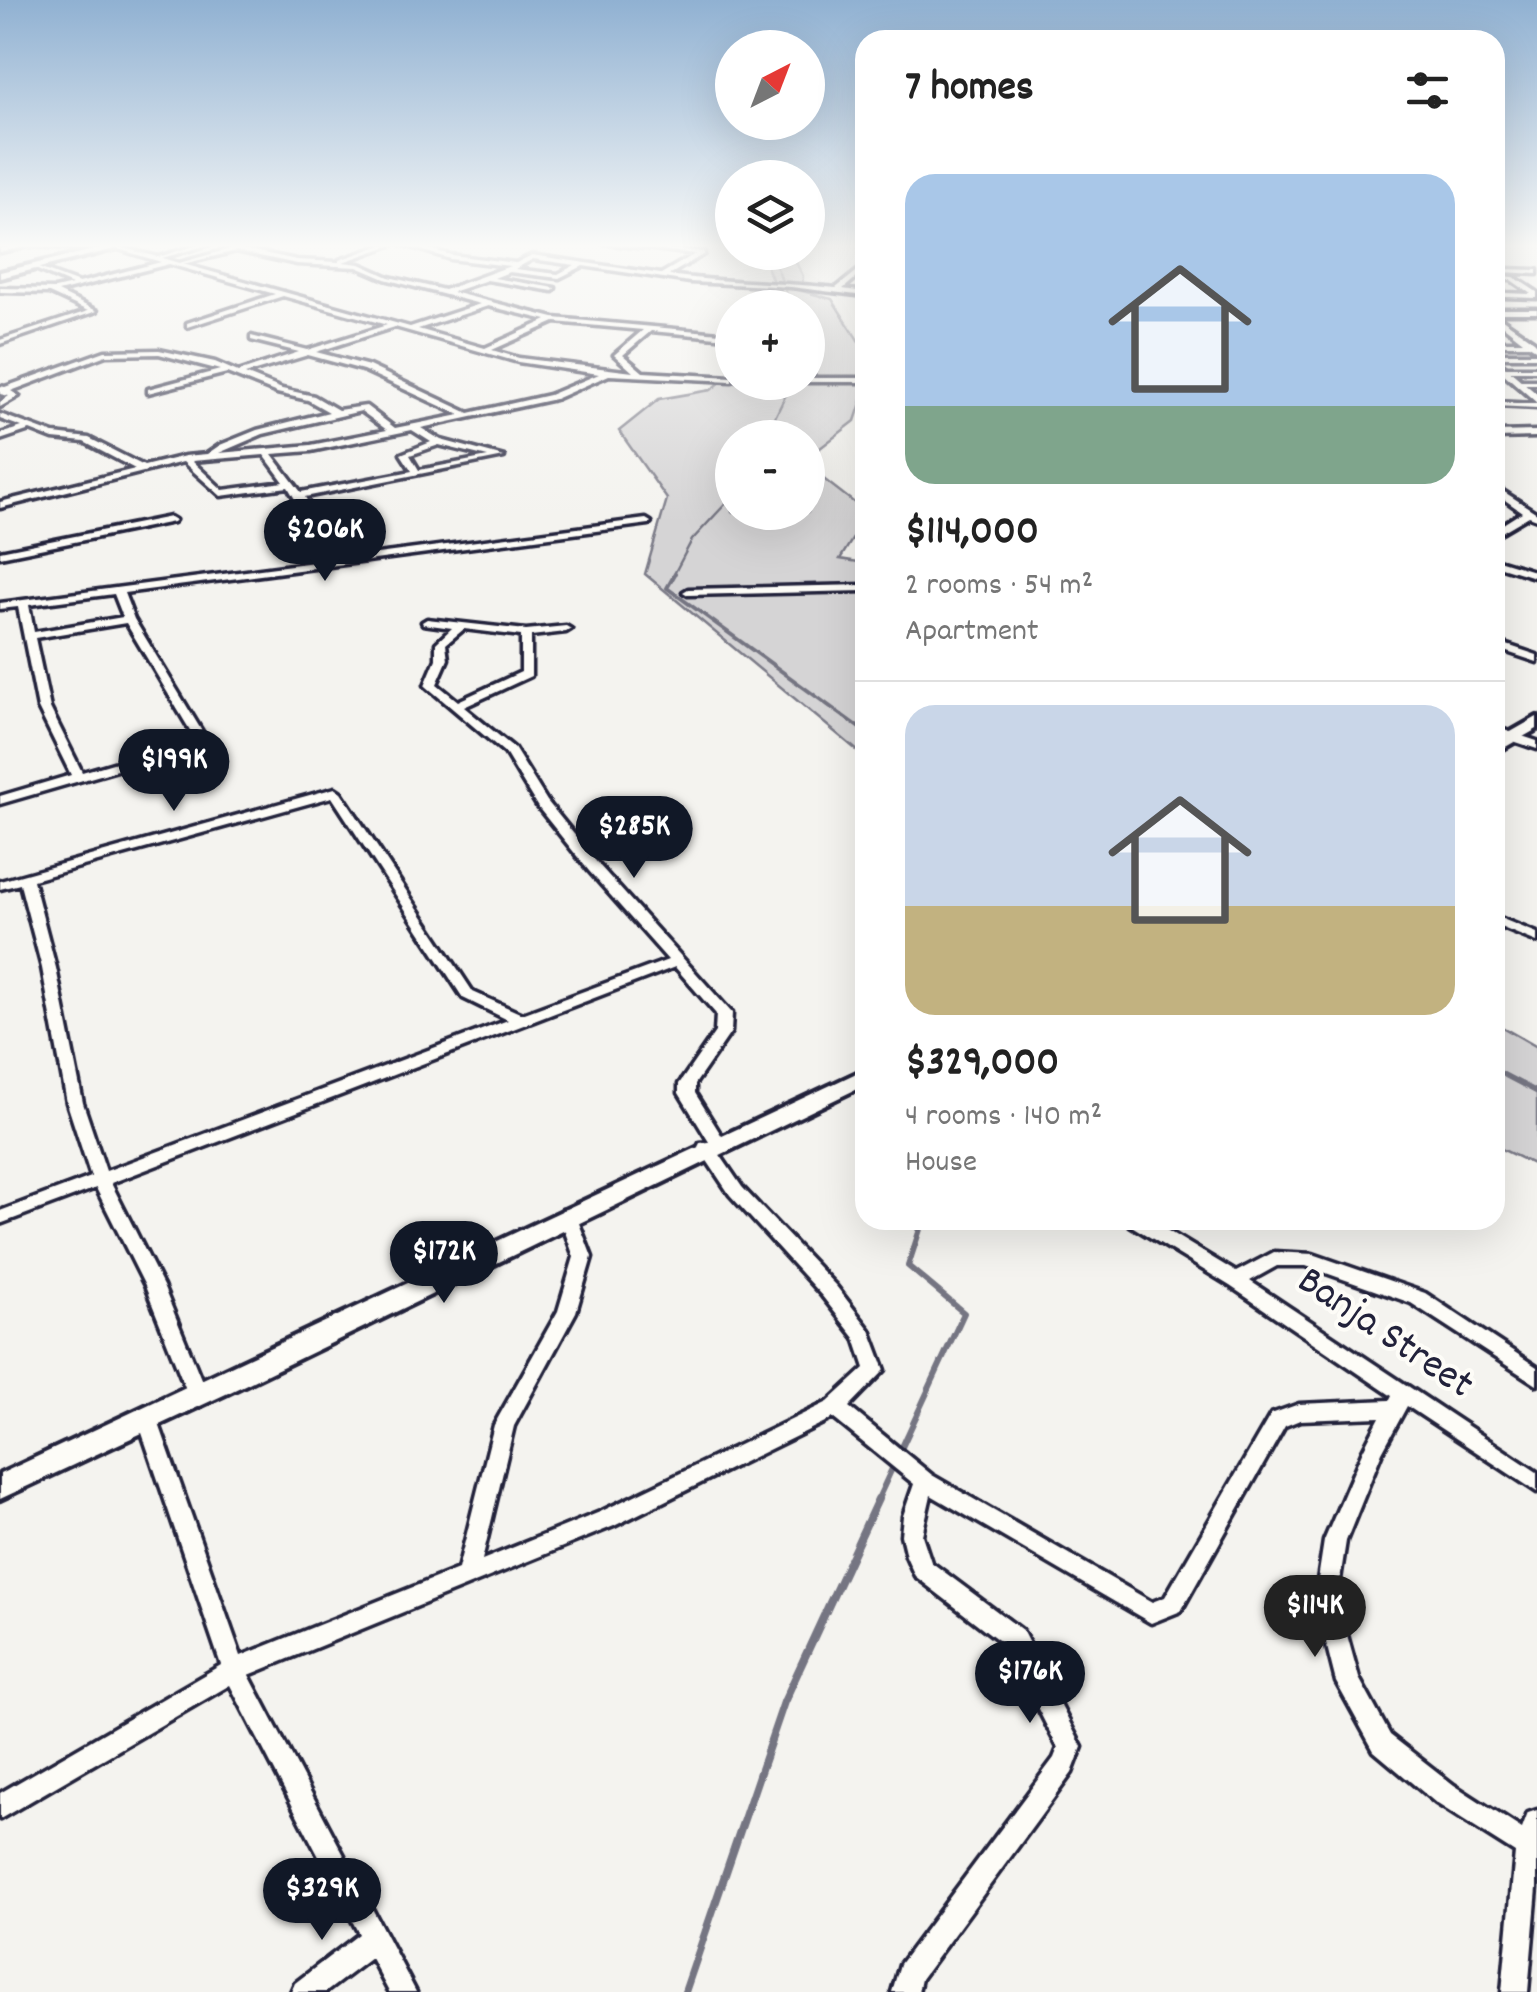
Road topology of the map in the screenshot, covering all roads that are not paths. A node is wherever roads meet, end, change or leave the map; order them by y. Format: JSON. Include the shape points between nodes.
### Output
{"nodes":[{"id":1,"x":358,"y":336,"type":"edge"},
{"id":2,"x":430,"y":336,"type":"edge"},
{"id":3,"x":518,"y":336,"type":"edge"},
{"id":4,"x":641,"y":336,"type":"edge"},
{"id":5,"x":254,"y":338,"type":"dead end"},
{"id":6,"x":1505,"y":344,"type":"edge"},
{"id":7,"x":1535,"y":347,"type":"edge"},
{"id":8,"x":308,"y":351,"type":"junction"},
{"id":9,"x":484,"y":351,"type":"junction"},
{"id":10,"x":1505,"y":359,"type":"edge"},
{"id":11,"x":1505,"y":363,"type":"edge"},
{"id":12,"x":1505,"y":369,"type":"edge"},
{"id":13,"x":1537,"y":369,"type":"edge"},
{"id":14,"x":234,"y":372,"type":"junction"},
{"id":15,"x":608,"y":374,"type":"junction"},
{"id":16,"x":642,"y":376,"type":"junction"},
{"id":17,"x":715,"y":378,"type":"edge"},
{"id":18,"x":825,"y":380,"type":"edge"},
{"id":19,"x":855,"y":380,"type":"edge"},
{"id":20,"x":1518,"y":382,"type":"junction"},
{"id":21,"x":1537,"y":382,"type":"edge"},
{"id":22,"x":2,"y":390,"type":"edge"},
{"id":23,"x":151,"y":391,"type":"dead end"},
{"id":24,"x":1537,"y":401,"type":"edge"},
{"id":25,"x":1505,"y":403,"type":"edge"},
{"id":26,"x":0,"y":405,"type":"edge"},
{"id":27,"x":335,"y":412,"type":"junction"},
{"id":28,"x":0,"y":416,"type":"edge"},
{"id":29,"x":468,"y":416,"type":"junction"},
{"id":30,"x":28,"y":428,"type":"junction"},
{"id":31,"x":415,"y":428,"type":"junction"},
{"id":32,"x":394,"y":432,"type":"junction"},
{"id":33,"x":1537,"y":434,"type":"edge"},
{"id":34,"x":1505,"y":435,"type":"edge"},
{"id":35,"x":0,"y":437,"type":"edge"},
{"id":36,"x":438,"y":442,"type":"junction"},
{"id":37,"x":267,"y":453,"type":"junction"},
{"id":38,"x":212,"y":455,"type":"junction"},
{"id":39,"x":185,"y":459,"type":"junction"},
{"id":40,"x":140,"y":468,"type":"junction"},
{"id":41,"x":416,"y":470,"type":"junction"},
{"id":42,"x":290,"y":484,"type":"junction"},
{"id":43,"x":0,"y":489,"type":"edge"},
{"id":44,"x":299,"y":496,"type":"junction"},
{"id":45,"x":1505,"y":496,"type":"edge"},
{"id":46,"x":19,"y":500,"type":"junction"},
{"id":47,"x":0,"y":506,"type":"edge"},
{"id":48,"x":1532,"y":514,"type":"edge"},
{"id":49,"x":170,"y":520,"type":"dead end"},
{"id":50,"x":646,"y":522,"type":"dead end"},
{"id":51,"x":1505,"y":528,"type":"edge"},
{"id":52,"x":0,"y":554,"type":"edge"},
{"id":53,"x":336,"y":562,"type":"junction"},
{"id":54,"x":1505,"y":565,"type":"edge"},
{"id":55,"x":1537,"y":575,"type":"edge"},
{"id":56,"x":855,"y":588,"type":"edge"},
{"id":57,"x":118,"y":592,"type":"junction"},
{"id":58,"x":688,"y":592,"type":"dead end"},
{"id":59,"x":23,"y":604,"type":"junction"},
{"id":60,"x":0,"y":606,"type":"edge"},
{"id":61,"x":129,"y":620,"type":"junction"},
{"id":62,"x":428,"y":622,"type":"dead end"},
{"id":63,"x":460,"y":627,"type":"junction"},
{"id":64,"x":566,"y":629,"type":"dead end"},
{"id":65,"x":526,"y":633,"type":"junction"},
{"id":66,"x":28,"y":636,"type":"junction"},
{"id":67,"x":1505,"y":648,"type":"edge"},
{"id":68,"x":1537,"y":659,"type":"edge"},
{"id":69,"x":457,"y":706,"type":"junction"},
{"id":70,"x":1537,"y":722,"type":"edge"},
{"id":71,"x":1505,"y":734,"type":"edge"},
{"id":72,"x":1513,"y":737,"type":"junction"},
{"id":73,"x":1505,"y":742,"type":"edge"},
{"id":74,"x":1537,"y":745,"type":"edge"},
{"id":75,"x":79,"y":778,"type":"junction"},
{"id":76,"x":0,"y":800,"type":"edge"},
{"id":77,"x":26,"y":880,"type":"junction"},
{"id":78,"x":0,"y":885,"type":"edge"},
{"id":79,"x":1505,"y":924,"type":"edge"},
{"id":80,"x":1537,"y":938,"type":"edge"},
{"id":81,"x":675,"y":962,"type":"junction"},
{"id":82,"x":521,"y":1020,"type":"junction"},
{"id":83,"x":855,"y":1080,"type":"edge"},
{"id":84,"x":711,"y":1144,"type":"junction"},
{"id":85,"x":101,"y":1180,"type":"junction"},
{"id":86,"x":568,"y":1214,"type":"junction"},
{"id":87,"x":0,"y":1218,"type":"edge"},
{"id":88,"x":1152,"y":1230,"type":"edge"},
{"id":89,"x":1236,"y":1282,"type":"junction"},
{"id":90,"x":1537,"y":1376,"type":"edge"},
{"id":91,"x":198,"y":1396,"type":"junction"},
{"id":92,"x":1400,"y":1400,"type":"junction"},
{"id":93,"x":834,"y":1408,"type":"junction"},
{"id":94,"x":148,"y":1421,"type":"junction"},
{"id":95,"x":925,"y":1481,"type":"junction"},
{"id":96,"x":1537,"y":1483,"type":"edge"},
{"id":97,"x":0,"y":1487,"type":"edge"},
{"id":98,"x":468,"y":1572,"type":"junction"},
{"id":99,"x":234,"y":1670,"type":"junction"},
{"id":100,"x":0,"y":1807,"type":"edge"},
{"id":101,"x":1537,"y":1822,"type":"edge"},
{"id":102,"x":1528,"y":1848,"type":"junction"},
{"id":103,"x":374,"y":1939,"type":"junction"},
{"id":104,"x":304,"y":1992,"type":"edge"},
{"id":105,"x":404,"y":1992,"type":"edge"},
{"id":106,"x":905,"y":1992,"type":"edge"},
{"id":107,"x":1515,"y":1992,"type":"edge"}],
"edges":[{"from":1,"to":8,"type":"street"},
{"from":2,"to":9,"type":"street"},
{"from":3,"to":9,"type":"street"},
{"from":4,"to":16,"type":"street","via":[[618,355]]},
{"from":5,"to":8,"type":"street"},
{"from":6,"to":7,"type":"street"},
{"from":7,"to":10,"type":"street"},
{"from":8,"to":14,"type":"street"},
{"from":8,"to":29,"type":"street","via":[[366,368]]},
{"from":9,"to":15,"type":"street"},
{"from":11,"to":13,"type":"street"},
{"from":12,"to":20,"type":"street"},
{"from":14,"to":22,"type":"street","via":[[171,353],[109,352]]},
{"from":14,"to":23,"type":"street"},
{"from":14,"to":27,"type":"street"},
{"from":15,"to":16,"type":"street"},
{"from":15,"to":29,"type":"street","via":[[552,397]]},
{"from":16,"to":17,"type":"street"},
{"from":18,"to":19,"type":"street"},
{"from":20,"to":21,"type":"street"},
{"from":20,"to":24,"type":"street"},
{"from":22,"to":26,"type":"street","via":[[15,396]]},
{"from":24,"to":25,"type":"street"},
{"from":27,"to":32,"type":"street","via":[[363,408]]},
{"from":27,"to":38,"type":"street","via":[[230,443]]},
{"from":28,"to":30,"type":"street"},
{"from":29,"to":31,"type":"street"},
{"from":30,"to":35,"type":"street"},
{"from":30,"to":40,"type":"street","via":[[86,440]]},
{"from":31,"to":32,"type":"street"},
{"from":31,"to":36,"type":"street"},
{"from":32,"to":37,"type":"street"},
{"from":33,"to":34,"type":"street"},
{"from":36,"to":41,"type":"street","via":[[405,454]]},
{"from":36,"to":41,"type":"street","via":[[500,457]]},
{"from":37,"to":38,"type":"street"},
{"from":37,"to":42,"type":"street"},
{"from":38,"to":39,"type":"street"},
{"from":39,"to":40,"type":"street"},
{"from":39,"to":42,"type":"street","via":[[221,493]]},
{"from":40,"to":46,"type":"street"},
{"from":41,"to":44,"type":"street"},
{"from":42,"to":44,"type":"street"},
{"from":43,"to":46,"type":"street"},
{"from":44,"to":53,"type":"street"},
{"from":45,"to":48,"type":"street"},
{"from":46,"to":47,"type":"street"},
{"from":48,"to":51,"type":"street"},
{"from":49,"to":52,"type":"street"},
{"from":50,"to":53,"type":"street"},
{"from":53,"to":57,"type":"street"},
{"from":54,"to":55,"type":"street"},
{"from":56,"to":58,"type":"street"},
{"from":57,"to":59,"type":"street"},
{"from":57,"to":61,"type":"street"},
{"from":59,"to":60,"type":"street"},
{"from":59,"to":66,"type":"street"},
{"from":61,"to":66,"type":"street"},
{"from":61,"to":75,"type":"street","via":[[200,738]]},
{"from":62,"to":63,"type":"street"},
{"from":63,"to":65,"type":"street"},
{"from":63,"to":69,"type":"street","via":[[441,643],[431,685]]},
{"from":64,"to":65,"type":"street"},
{"from":65,"to":69,"type":"street","via":[[527,674]]},
{"from":66,"to":75,"type":"street","via":[[44,708]]},
{"from":67,"to":68,"type":"street"},
{"from":69,"to":81,"type":"street","via":[[510,751],[542,803]]},
{"from":70,"to":72,"type":"street"},
{"from":71,"to":72,"type":"street"},
{"from":72,"to":73,"type":"street"},
{"from":72,"to":74,"type":"street"},
{"from":75,"to":76,"type":"street"},
{"from":77,"to":78,"type":"street"},
{"from":77,"to":82,"type":"street","via":[[335,792],[468,996]]},
{"from":77,"to":85,"type":"street","via":[[75,1103]]},
{"from":79,"to":80,"type":"street"},
{"from":81,"to":82,"type":"street"},
{"from":81,"to":84,"type":"street","via":[[724,1013],[724,1032],[686,1093]]},
{"from":82,"to":85,"type":"street"},
{"from":83,"to":84,"type":"street"},
{"from":84,"to":86,"type":"street"},
{"from":84,"to":93,"type":"street","via":[[736,1191],[864,1335],[875,1370]]},
{"from":85,"to":87,"type":"street"},
{"from":85,"to":91,"type":"street"},
{"from":86,"to":91,"type":"street"},
{"from":86,"to":98,"type":"street","via":[[584,1257],[567,1312],[504,1425]]},
{"from":88,"to":89,"type":"street","name":"Banja Street"},
{"from":89,"to":90,"type":"street","via":[[1274,1259],[1307,1259],[1418,1298]]},
{"from":89,"to":92,"type":"street","name":"Banja Street"},
{"from":91,"to":94,"type":"street"},
{"from":92,"to":95,"type":"street","via":[[1278,1420],[1173,1604],[1151,1613]]},
{"from":92,"to":96,"type":"street","name":"Banja Street"},
{"from":92,"to":102,"type":"street","via":[[1335,1541],[1326,1599],[1348,1682],[1382,1743]]},
{"from":93,"to":95,"type":"street"},
{"from":93,"to":98,"type":"street","via":[[607,1519]]},
{"from":94,"to":97,"type":"street"},
{"from":94,"to":99,"type":"street"},
{"from":95,"to":106,"type":"street","via":[[909,1538],[914,1554],[923,1569],[1014,1638],[1070,1748],[910,1973]]},
{"from":98,"to":99,"type":"street"},
{"from":99,"to":100,"type":"street"},
{"from":99,"to":103,"type":"street"},
{"from":101,"to":102,"type":"street"},
{"from":102,"to":107,"type":"street"},
{"from":103,"to":104,"type":"street"},
{"from":103,"to":105,"type":"street"}]}
